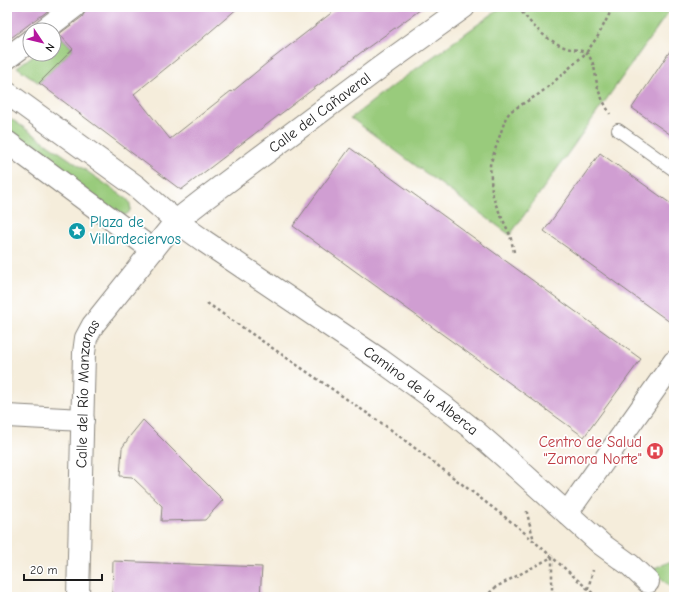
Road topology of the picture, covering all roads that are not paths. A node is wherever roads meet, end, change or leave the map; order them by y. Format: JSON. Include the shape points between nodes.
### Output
{"nodes":[{"id":1,"x":74,"y":7,"type":"edge"},
{"id":2,"x":464,"y":7,"type":"edge"},
{"id":3,"x":54,"y":22,"type":"edge"},
{"id":4,"x":22,"y":47,"type":"edge"},
{"id":5,"x":7,"y":58,"type":"edge"},
{"id":6,"x":7,"y":93,"type":"edge"},
{"id":7,"x":618,"y":130,"type":"dead end"},
{"id":8,"x":7,"y":142,"type":"edge"},
{"id":9,"x":674,"y":170,"type":"edge"},
{"id":10,"x":176,"y":221,"type":"junction"},
{"id":11,"x":153,"y":250,"type":"junction"},
{"id":12,"x":674,"y":362,"type":"edge"},
{"id":13,"x":7,"y":416,"type":"edge"},
{"id":14,"x":83,"y":420,"type":"junction"},
{"id":15,"x":567,"y":513,"type":"junction"},
{"id":16,"x":648,"y":582,"type":"dead end"},
{"id":17,"x":78,"y":597,"type":"edge"}],
"edges":[{"from":1,"to":3,"type":"street"},
{"from":2,"to":10,"type":"street","name":"Calle del Cañaveral"},
{"from":4,"to":5,"type":"street"},
{"from":6,"to":10,"type":"street","via":[[137,187]]},
{"from":7,"to":9,"type":"lane"},
{"from":8,"to":11,"type":"street"},
{"from":10,"to":11,"type":"street","name":"Calle del Río Manzanas"},
{"from":10,"to":15,"type":"street","name":"Camino de la Alberca","via":[[412,383],[481,436]]},
{"from":11,"to":14,"type":"street","name":"Calle del Río Manzanas","via":[[93,325],[86,338]]},
{"from":12,"to":15,"type":"street"},
{"from":13,"to":14,"type":"street"},
{"from":14,"to":17,"type":"street","name":"Calle del Río Manzanas"},
{"from":15,"to":16,"type":"street","name":"Camino de la Alberca"}]}
